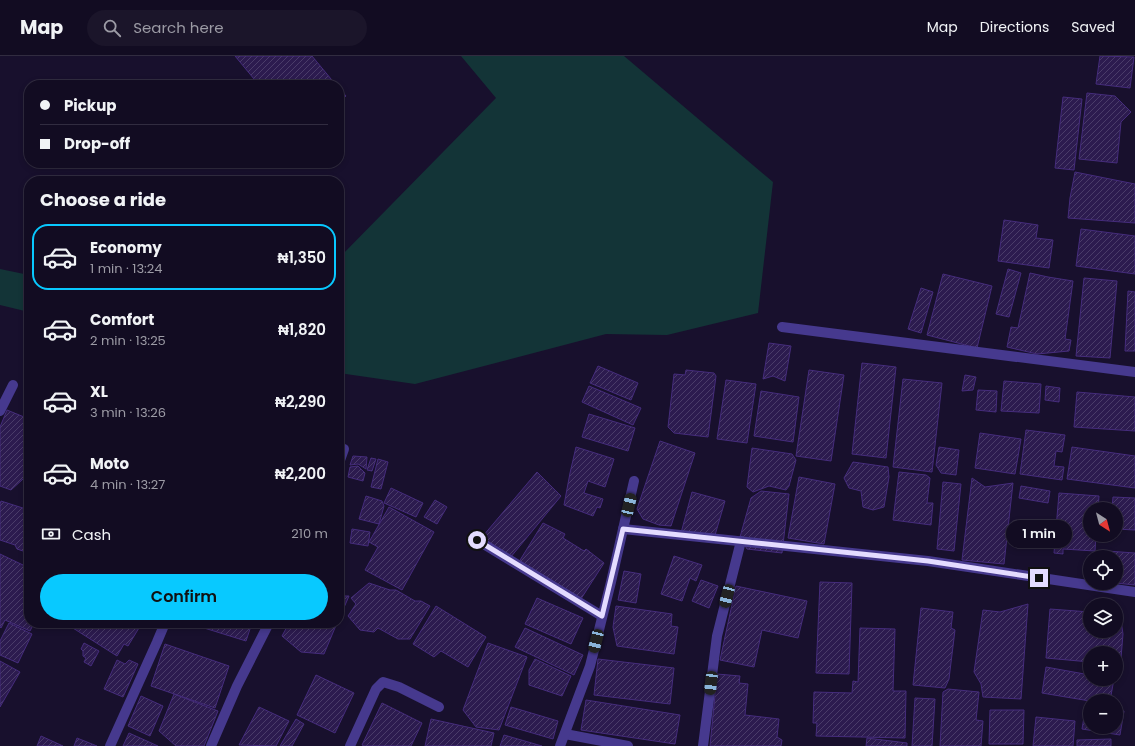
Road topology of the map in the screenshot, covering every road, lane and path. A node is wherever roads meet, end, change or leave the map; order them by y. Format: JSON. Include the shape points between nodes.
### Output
{"nodes":[{"id":1,"x":782,"y":327,"type":"dead end"},
{"id":2,"x":1135,"y":372,"type":"edge"},
{"id":3,"x":13,"y":385,"type":"dead end"},
{"id":4,"x":0,"y":411,"type":"edge"},
{"id":5,"x":634,"y":481,"type":"dead end"},
{"id":6,"x":623,"y":529,"type":"junction"},
{"id":7,"x":477,"y":540,"type":"dead end"},
{"id":8,"x":741,"y":541,"type":"junction"},
{"id":9,"x":1135,"y":592,"type":"edge"},
{"id":10,"x":602,"y":616,"type":"junction"},
{"id":11,"x":163,"y":628,"type":"edge"},
{"id":12,"x":266,"y":628,"type":"edge"},
{"id":13,"x":439,"y":706,"type":"dead end"},
{"id":14,"x":565,"y":734,"type":"junction"},
{"id":15,"x":110,"y":746,"type":"edge"},
{"id":16,"x":211,"y":746,"type":"edge"},
{"id":17,"x":350,"y":746,"type":"edge"},
{"id":18,"x":560,"y":746,"type":"edge"},
{"id":19,"x":628,"y":746,"type":"edge"},
{"id":20,"x":703,"y":746,"type":"edge"}],
"edges":[{"from":1,"to":2,"type":"street"},
{"from":3,"to":4,"type":"street"},
{"from":5,"to":6,"type":"street"},
{"from":6,"to":8,"type":"street"},
{"from":6,"to":10,"type":"street"},
{"from":7,"to":10,"type":"street"},
{"from":8,"to":9,"type":"street","via":[[928,561]]},
{"from":8,"to":20,"type":"street","via":[[717,636]]},
{"from":10,"to":14,"type":"street","via":[[590,666]]},
{"from":11,"to":15,"type":"street"},
{"from":12,"to":16,"type":"street","via":[[236,686]]},
{"from":13,"to":17,"type":"street","via":[[383,682],[376,689]]},
{"from":14,"to":18,"type":"street"},
{"from":14,"to":19,"type":"street"}]}
